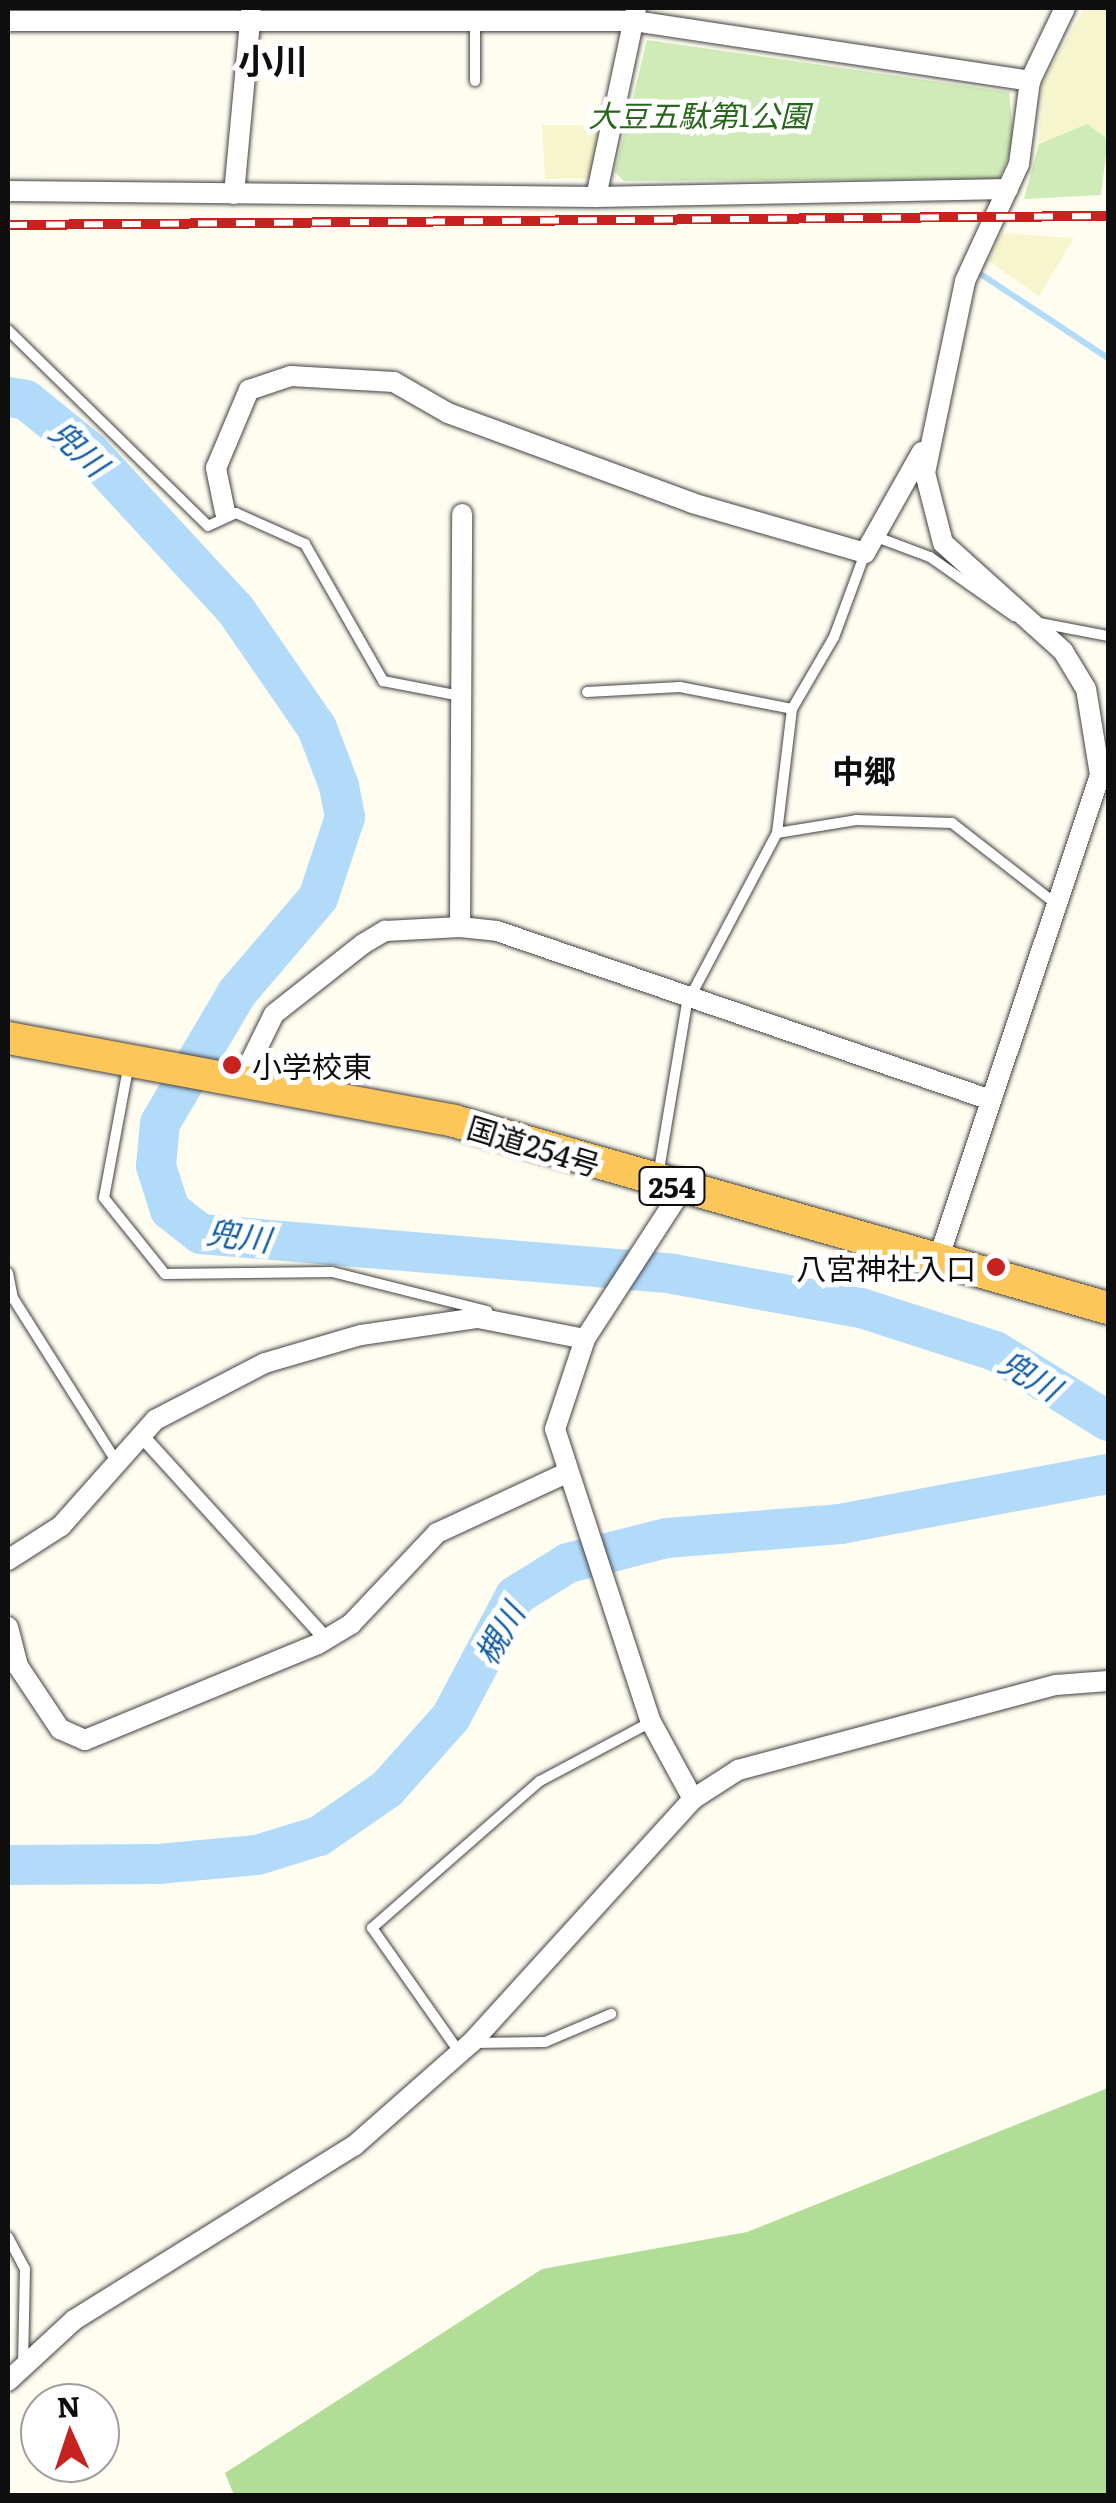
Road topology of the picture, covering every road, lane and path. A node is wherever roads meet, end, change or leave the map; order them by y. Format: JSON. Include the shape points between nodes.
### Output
{"nodes":[{"id":1,"x":1065,"y":8,"type":"edge"},
{"id":2,"x":251,"y":14,"type":"edge"},
{"id":3,"x":635,"y":14,"type":"edge"},
{"id":4,"x":474,"y":21,"type":"junction"},
{"id":5,"x":8,"y":22,"type":"edge"},
{"id":6,"x":475,"y":81,"type":"dead end"},
{"id":7,"x":1030,"y":81,"type":"junction"},
{"id":8,"x":1008,"y":189,"type":"junction"},
{"id":9,"x":8,"y":192,"type":"edge"},
{"id":10,"x":234,"y":194,"type":"junction"},
{"id":11,"x":596,"y":197,"type":"junction"},
{"id":12,"x":8,"y":330,"type":"edge"},
{"id":13,"x":926,"y":446,"type":"junction"},
{"id":14,"x":225,"y":512,"type":"junction"},
{"id":15,"x":462,"y":514,"type":"dead end"},
{"id":16,"x":869,"y":544,"type":"junction"},
{"id":17,"x":1032,"y":622,"type":"junction"},
{"id":18,"x":1108,"y":636,"type":"edge"},
{"id":19,"x":588,"y":692,"type":"dead end"},
{"id":20,"x":455,"y":696,"type":"junction"},
{"id":21,"x":792,"y":709,"type":"junction"},
{"id":22,"x":1104,"y":754,"type":"edge"},
{"id":23,"x":777,"y":833,"type":"junction"},
{"id":24,"x":1058,"y":906,"type":"junction"},
{"id":25,"x":460,"y":927,"type":"junction"},
{"id":26,"x":687,"y":1003,"type":"junction"},
{"id":27,"x":8,"y":1038,"type":"edge"},
{"id":28,"x":137,"y":1058,"type":"junction"},
{"id":29,"x":237,"y":1078,"type":"junction"},
{"id":30,"x":991,"y":1100,"type":"junction"},
{"id":31,"x":670,"y":1185,"type":"junction"},
{"id":32,"x":938,"y":1260,"type":"junction"},
{"id":33,"x":8,"y":1273,"type":"edge"},
{"id":34,"x":1108,"y":1308,"type":"edge"},
{"id":35,"x":523,"y":1320,"type":"junction"},
{"id":36,"x":590,"y":1332,"type":"junction"},
{"id":37,"x":141,"y":1434,"type":"junction"},
{"id":38,"x":116,"y":1462,"type":"junction"},
{"id":39,"x":566,"y":1479,"type":"junction"},
{"id":40,"x":8,"y":1560,"type":"edge"},
{"id":41,"x":8,"y":1627,"type":"edge"},
{"id":42,"x":326,"y":1639,"type":"junction"},
{"id":43,"x":1108,"y":1681,"type":"edge"},
{"id":44,"x":651,"y":1722,"type":"junction"},
{"id":45,"x":692,"y":1799,"type":"junction"},
{"id":46,"x":611,"y":2014,"type":"dead end"},
{"id":47,"x":466,"y":2048,"type":"junction"},
{"id":48,"x":8,"y":2237,"type":"edge"},
{"id":49,"x":23,"y":2363,"type":"junction"},
{"id":50,"x":8,"y":2381,"type":"edge"}],
"edges":[{"from":1,"to":7,"type":"street"},
{"from":2,"to":4,"type":"street"},
{"from":2,"to":5,"type":"street"},
{"from":2,"to":10,"type":"street"},
{"from":3,"to":4,"type":"street"},
{"from":3,"to":7,"type":"street"},
{"from":3,"to":11,"type":"street"},
{"from":4,"to":6,"type":"lane"},
{"from":7,"to":8,"type":"street","via":[[1024,144]]},
{"from":8,"to":11,"type":"street"},
{"from":8,"to":13,"type":"street","via":[[964,281]]},
{"from":9,"to":10,"type":"street"},
{"from":10,"to":11,"type":"street"},
{"from":12,"to":14,"type":"lane","via":[[208,526]]},
{"from":13,"to":16,"type":"street"},
{"from":13,"to":17,"type":"street","via":[[927,505],[943,543]]},
{"from":14,"to":16,"type":"street","via":[[216,468],[250,390],[290,376],[378,378],[692,503]]},
{"from":14,"to":20,"type":"lane","via":[[284,526],[305,544],[383,681]]},
{"from":15,"to":20,"type":"street"},
{"from":16,"to":17,"type":"lane","via":[[930,556]]},
{"from":16,"to":21,"type":"lane","via":[[834,637]]},
{"from":17,"to":18,"type":"lane"},
{"from":17,"to":22,"type":"street","via":[[1086,690]]},
{"from":19,"to":21,"type":"lane","via":[[680,687]]},
{"from":20,"to":25,"type":"street"},
{"from":21,"to":23,"type":"lane"},
{"from":22,"to":24,"type":"street"},
{"from":23,"to":24,"type":"lane","via":[[856,820],[952,823]]},
{"from":23,"to":26,"type":"lane"},
{"from":24,"to":30,"type":"street"},
{"from":25,"to":26,"type":"street","via":[[497,932]]},
{"from":25,"to":29,"type":"street","via":[[384,931],[363,944],[274,1014]]},
{"from":26,"to":30,"type":"street"},
{"from":26,"to":31,"type":"lane"},
{"from":27,"to":28,"type":"highway","name":"国道254号","number":"254"},
{"from":28,"to":29,"type":"highway","name":"国道254号","number":"254"},
{"from":28,"to":35,"type":"lane","via":[[104,1198],[165,1274],[332,1272]]},
{"from":29,"to":31,"type":"highway","name":"国道254号","number":"254","via":[[454,1121]]},
{"from":30,"to":32,"type":"street"},
{"from":31,"to":32,"type":"highway","name":"国道254号","number":"254"},
{"from":31,"to":36,"type":"street","via":[[643,1251]]},
{"from":32,"to":34,"type":"highway","name":"国道254号","number":"254"},
{"from":33,"to":38,"type":"lane","via":[[13,1298]]},
{"from":35,"to":36,"type":"street"},
{"from":35,"to":37,"type":"street","via":[[478,1318],[312,1346],[206,1388]]},
{"from":36,"to":39,"type":"street","via":[[557,1410]]},
{"from":37,"to":38,"type":"street"},
{"from":37,"to":42,"type":"street"},
{"from":38,"to":40,"type":"street","via":[[61,1526]]},
{"from":39,"to":42,"type":"street","via":[[436,1533]]},
{"from":39,"to":44,"type":"street"},
{"from":41,"to":42,"type":"street","via":[[18,1666],[60,1729],[84,1740]]},
{"from":43,"to":45,"type":"street","via":[[1056,1685],[738,1770]]},
{"from":44,"to":45,"type":"street"},
{"from":44,"to":47,"type":"lane","via":[[540,1781],[372,1928]]},
{"from":45,"to":47,"type":"street"},
{"from":46,"to":47,"type":"lane","via":[[545,2042]]},
{"from":47,"to":49,"type":"street","via":[[354,2146],[74,2320]]},
{"from":48,"to":49,"type":"lane","via":[[25,2269]]},
{"from":49,"to":50,"type":"street"}]}
